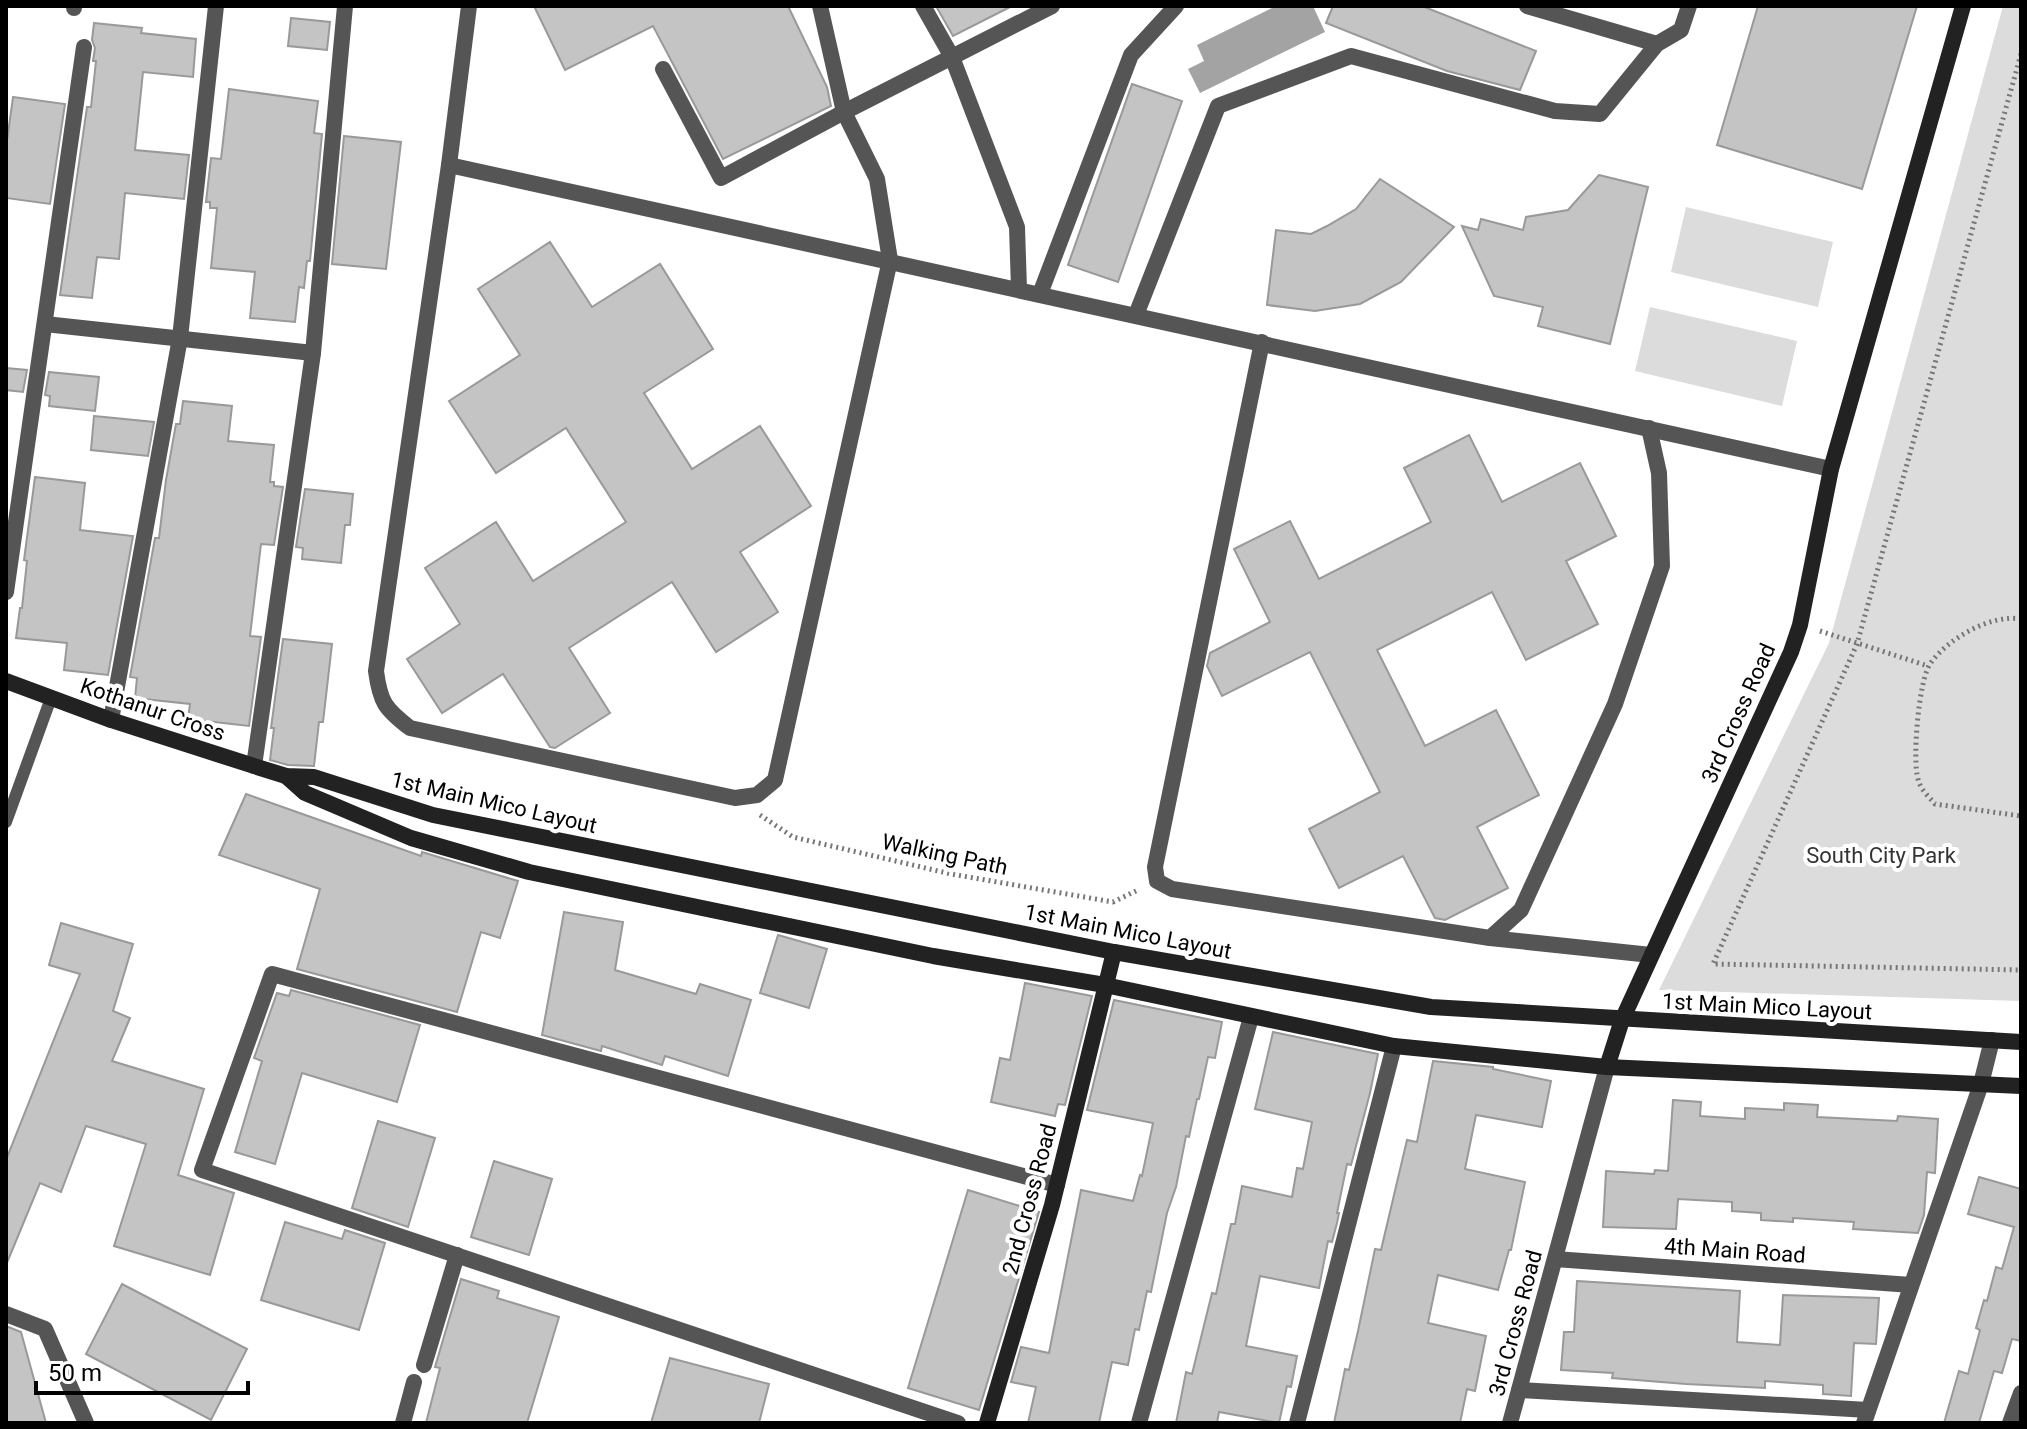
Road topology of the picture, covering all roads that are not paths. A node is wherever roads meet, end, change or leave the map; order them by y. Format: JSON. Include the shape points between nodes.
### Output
{"nodes":[{"id":1,"x":216,"y":6,"type":"edge"},
{"id":2,"x":345,"y":6,"type":"edge"},
{"id":3,"x":469,"y":6,"type":"edge"},
{"id":4,"x":820,"y":6,"type":"edge"},
{"id":5,"x":923,"y":6,"type":"edge"},
{"id":6,"x":1052,"y":6,"type":"edge"},
{"id":7,"x":1176,"y":6,"type":"edge"},
{"id":8,"x":1527,"y":6,"type":"edge"},
{"id":9,"x":1689,"y":6,"type":"edge"},
{"id":10,"x":1963,"y":6,"type":"edge"},
{"id":11,"x":1657,"y":44,"type":"junction"},
{"id":12,"x":84,"y":47,"type":"dead end"},
{"id":13,"x":952,"y":57,"type":"junction"},
{"id":14,"x":663,"y":69,"type":"dead end"},
{"id":15,"x":844,"y":112,"type":"junction"},
{"id":16,"x":449,"y":165,"type":"junction"},
{"id":17,"x":890,"y":260,"type":"junction"},
{"id":18,"x":1019,"y":289,"type":"junction"},
{"id":19,"x":1040,"y":294,"type":"junction"},
{"id":20,"x":1136,"y":315,"type":"junction"},
{"id":21,"x":45,"y":324,"type":"junction"},
{"id":22,"x":180,"y":338,"type":"junction"},
{"id":23,"x":1262,"y":342,"type":"junction"},
{"id":24,"x":313,"y":353,"type":"junction"},
{"id":25,"x":1649,"y":428,"type":"junction"},
{"id":26,"x":1831,"y":469,"type":"junction"},
{"id":27,"x":6,"y":592,"type":"edge"},
{"id":28,"x":6,"y":681,"type":"edge"},
{"id":29,"x":51,"y":698,"type":"junction"},
{"id":30,"x":111,"y":720,"type":"junction"},
{"id":31,"x":254,"y":766,"type":"junction"},
{"id":32,"x":286,"y":776,"type":"junction"},
{"id":33,"x":6,"y":822,"type":"edge"},
{"id":34,"x":1490,"y":938,"type":"junction"},
{"id":35,"x":1114,"y":952,"type":"junction"},
{"id":36,"x":1651,"y":955,"type":"junction"},
{"id":37,"x":1105,"y":985,"type":"junction"},
{"id":38,"x":1251,"y":1017,"type":"junction"},
{"id":39,"x":1622,"y":1020,"type":"junction"},
{"id":40,"x":1992,"y":1040,"type":"junction"},
{"id":41,"x":2021,"y":1042,"type":"edge"},
{"id":42,"x":1394,"y":1046,"type":"junction"},
{"id":43,"x":1607,"y":1067,"type":"junction"},
{"id":44,"x":1981,"y":1084,"type":"junction"},
{"id":45,"x":2021,"y":1086,"type":"edge"},
{"id":46,"x":1057,"y":1185,"type":"junction"},
{"id":47,"x":457,"y":1255,"type":"junction"},
{"id":48,"x":1555,"y":1259,"type":"junction"},
{"id":49,"x":1911,"y":1285,"type":"junction"},
{"id":50,"x":6,"y":1314,"type":"edge"},
{"id":51,"x":424,"y":1365,"type":"dead end"},
{"id":52,"x":414,"y":1382,"type":"dead end"},
{"id":53,"x":1519,"y":1390,"type":"junction"},
{"id":54,"x":2021,"y":1393,"type":"edge"},
{"id":55,"x":1866,"y":1416,"type":"edge"},
{"id":56,"x":86,"y":1423,"type":"edge"},
{"id":57,"x":403,"y":1423,"type":"edge"},
{"id":58,"x":958,"y":1423,"type":"edge"},
{"id":59,"x":987,"y":1423,"type":"edge"},
{"id":60,"x":1139,"y":1423,"type":"edge"},
{"id":61,"x":1297,"y":1423,"type":"edge"},
{"id":62,"x":1510,"y":1423,"type":"edge"},
{"id":63,"x":2010,"y":1423,"type":"edge"}],
"edges":[{"from":1,"to":22,"type":"street"},
{"from":2,"to":24,"type":"street"},
{"from":3,"to":16,"type":"street"},
{"from":4,"to":15,"type":"street"},
{"from":5,"to":13,"type":"street"},
{"from":6,"to":13,"type":"street"},
{"from":7,"to":19,"type":"street","via":[[1131,55]]},
{"from":8,"to":11,"type":"street"},
{"from":9,"to":11,"type":"street","via":[[1681,30]]},
{"from":10,"to":26,"type":"street","name":"3rd Cross Road"},
{"from":11,"to":20,"type":"street","via":[[1600,114],[1555,111],[1351,56],[1218,106]]},
{"from":12,"to":21,"type":"street"},
{"from":13,"to":15,"type":"street"},
{"from":13,"to":18,"type":"street","via":[[1017,227]]},
{"from":14,"to":15,"type":"street","via":[[721,178]]},
{"from":15,"to":17,"type":"street","via":[[877,179]]},
{"from":16,"to":17,"type":"street"},
{"from":16,"to":17,"type":"street","via":[[376,671],[380,697],[410,728],[735,798],[757,795],[775,780]]},
{"from":17,"to":18,"type":"street"},
{"from":18,"to":19,"type":"street"},
{"from":19,"to":20,"type":"street"},
{"from":20,"to":23,"type":"street"},
{"from":21,"to":22,"type":"street"},
{"from":21,"to":27,"type":"street"},
{"from":22,"to":24,"type":"street"},
{"from":22,"to":30,"type":"street"},
{"from":23,"to":25,"type":"street"},
{"from":23,"to":34,"type":"street","via":[[1155,867],[1157,881],[1172,889]]},
{"from":24,"to":31,"type":"street"},
{"from":25,"to":26,"type":"street"},
{"from":25,"to":34,"type":"street","via":[[1659,473],[1662,566],[1615,704],[1521,910]]},
{"from":26,"to":36,"type":"street","name":"3rd Cross Road","via":[[1791,652]]},
{"from":28,"to":29,"type":"street","name":"Kothanur Cross"},
{"from":29,"to":30,"type":"street","name":"Kothanur Cross"},
{"from":29,"to":33,"type":"lane"},
{"from":30,"to":31,"type":"street","name":"Kothanur Cross"},
{"from":31,"to":32,"type":"street","name":"Kothanur Cross"},
{"from":32,"to":35,"type":"street","name":"1st Main Mico Layout","via":[[314,777],[433,815]]},
{"from":32,"to":37,"type":"street","via":[[305,793],[411,838],[529,872],[933,956]]},
{"from":34,"to":36,"type":"street"},
{"from":35,"to":37,"type":"street","name":"2nd Cross Road"},
{"from":35,"to":39,"type":"street","name":"1st Main Mico Layout","via":[[1431,1007]]},
{"from":36,"to":39,"type":"street","name":"3rd Cross Road"},
{"from":37,"to":38,"type":"street"},
{"from":37,"to":46,"type":"street","name":"2nd Cross Road"},
{"from":38,"to":42,"type":"street"},
{"from":38,"to":60,"type":"street"},
{"from":39,"to":40,"type":"street","name":"1st Main Mico Layout"},
{"from":39,"to":43,"type":"street","name":"3rd Cross Road"},
{"from":40,"to":41,"type":"street","name":"1st Main Mico Layout"},
{"from":40,"to":44,"type":"street"},
{"from":42,"to":43,"type":"street"},
{"from":42,"to":61,"type":"street"},
{"from":43,"to":44,"type":"street"},
{"from":43,"to":48,"type":"street","name":"3rd Cross Road"},
{"from":44,"to":45,"type":"street"},
{"from":44,"to":49,"type":"street"},
{"from":46,"to":47,"type":"street","via":[[272,974],[202,1170]]},
{"from":46,"to":59,"type":"street","name":"2nd Cross Road"},
{"from":47,"to":51,"type":"street"},
{"from":47,"to":58,"type":"street"},
{"from":48,"to":49,"type":"street","name":"4th Main Road"},
{"from":48,"to":53,"type":"street","name":"3rd Cross Road"},
{"from":49,"to":55,"type":"street"},
{"from":50,"to":56,"type":"street","via":[[45,1329]]},
{"from":52,"to":57,"type":"street"},
{"from":53,"to":55,"type":"street"},
{"from":53,"to":62,"type":"street","name":"3rd Cross Road"},
{"from":54,"to":63,"type":"street"}]}
